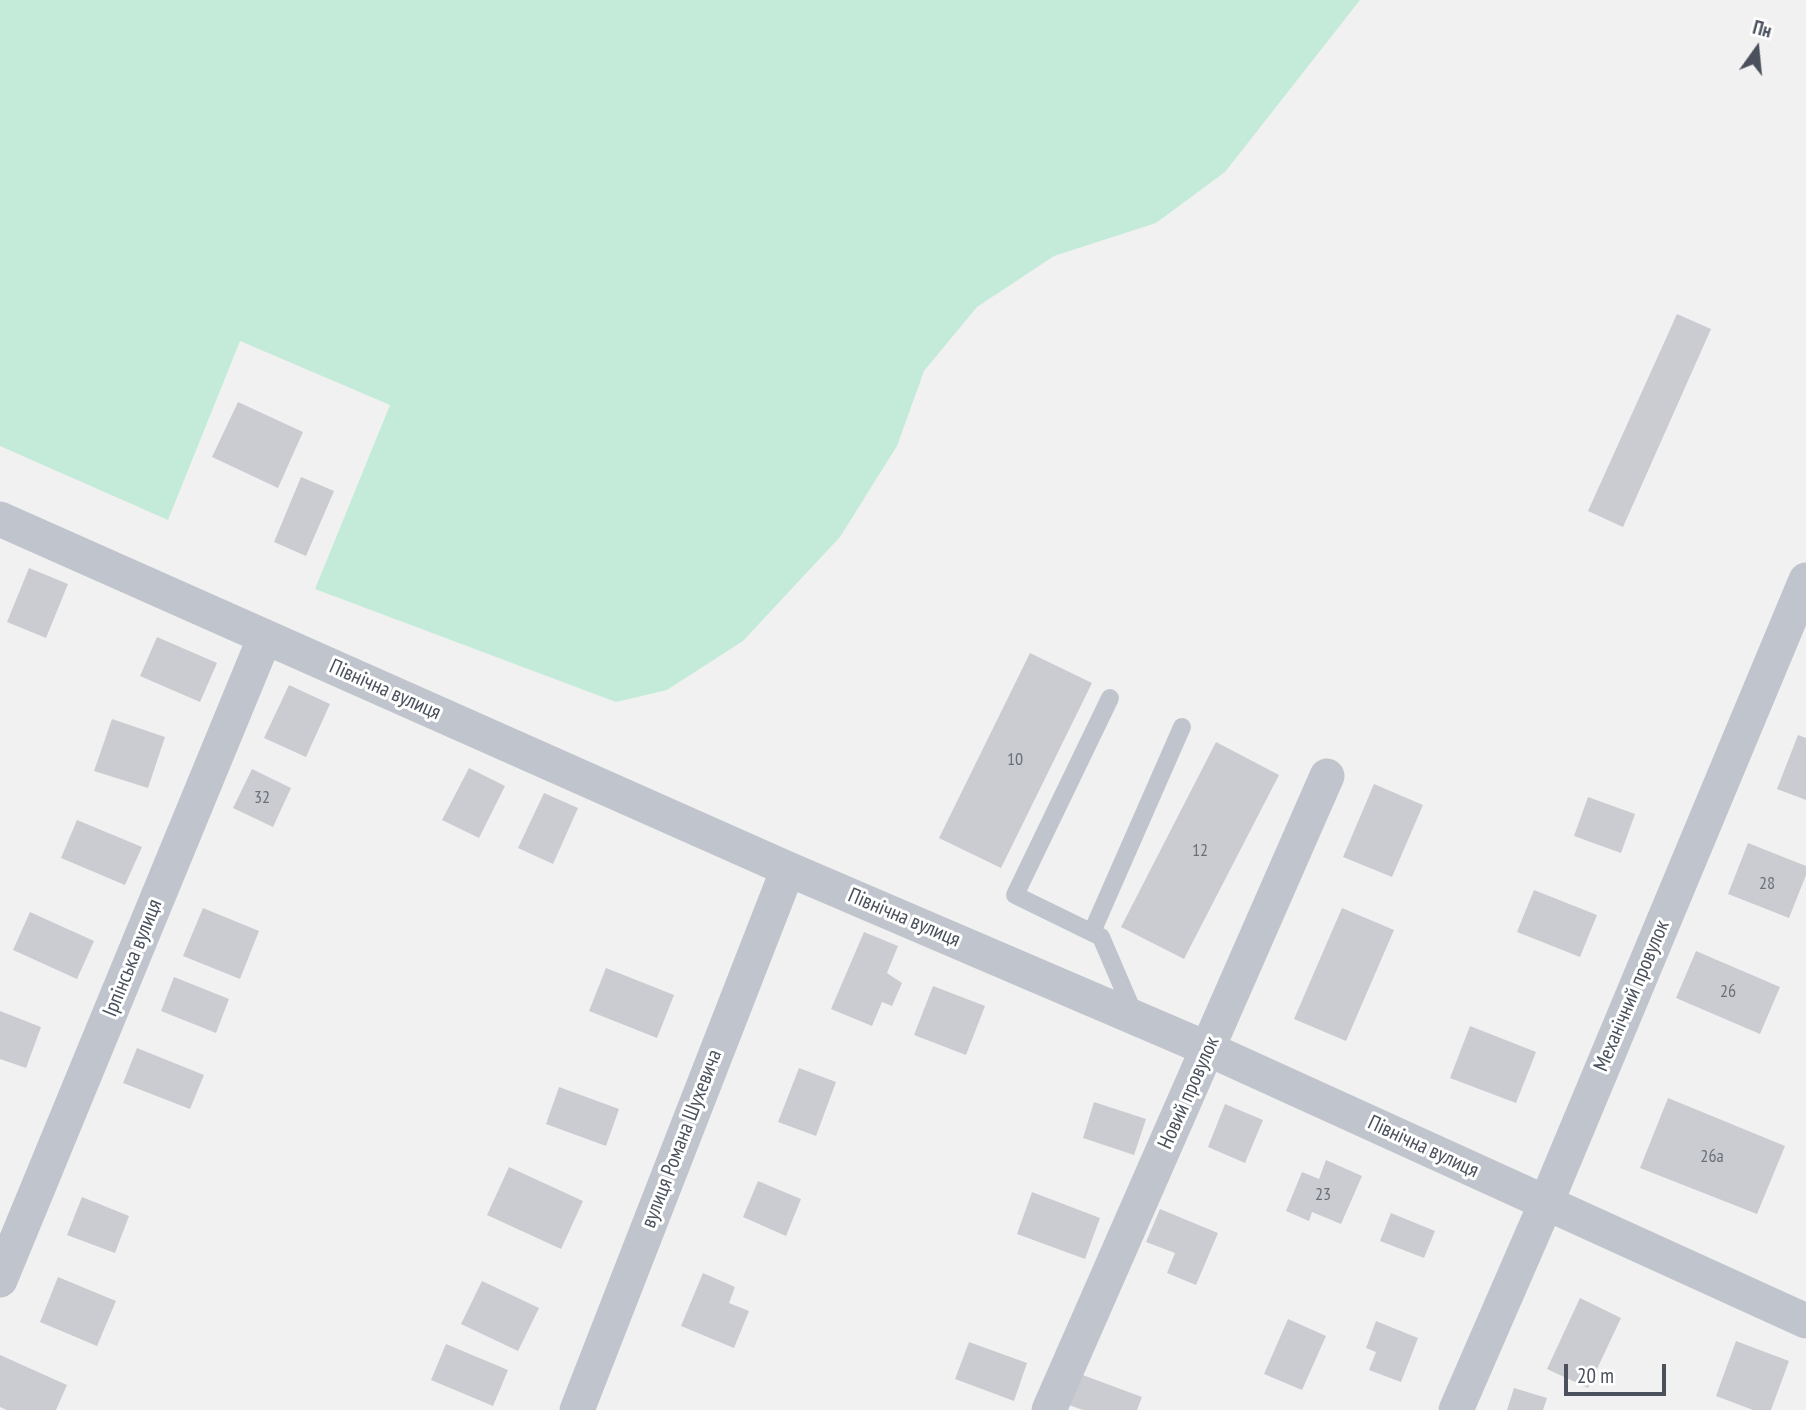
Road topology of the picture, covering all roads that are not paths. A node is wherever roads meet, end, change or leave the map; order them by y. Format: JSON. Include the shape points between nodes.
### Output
{"nodes":[{"id":1,"x":0,"y":519,"type":"edge"},
{"id":2,"x":1806,"y":580,"type":"edge"},
{"id":3,"x":265,"y":637,"type":"junction"},
{"id":4,"x":1110,"y":698,"type":"dead end"},
{"id":5,"x":1182,"y":727,"type":"dead end"},
{"id":6,"x":1327,"y":776,"type":"dead end"},
{"id":7,"x":788,"y":869,"type":"junction"},
{"id":8,"x":1093,"y":932,"type":"junction"},
{"id":9,"x":1135,"y":1017,"type":"junction"},
{"id":10,"x":1209,"y":1049,"type":"junction"},
{"id":11,"x":1546,"y":1203,"type":"junction"},
{"id":12,"x":0,"y":1280,"type":"edge"},
{"id":13,"x":1806,"y":1321,"type":"edge"},
{"id":14,"x":577,"y":1410,"type":"edge"},
{"id":15,"x":1049,"y":1410,"type":"edge"},
{"id":16,"x":1456,"y":1410,"type":"edge"}],
"edges":[{"from":1,"to":3,"type":"street","name":"Північна вулиця"},
{"from":2,"to":11,"type":"street","name":"Механічний провулок"},
{"from":3,"to":7,"type":"street","name":"Північна вулиця"},
{"from":3,"to":12,"type":"street","name":"Ірпінська вулиця"},
{"from":4,"to":8,"type":"lane","via":[[1015,895]]},
{"from":5,"to":8,"type":"lane"},
{"from":6,"to":10,"type":"street","name":"Новий провулок"},
{"from":7,"to":9,"type":"street","name":"Північна вулиця"},
{"from":7,"to":14,"type":"street","name":"вулиця Романа Шухевича"},
{"from":8,"to":9,"type":"lane","via":[[1101,937]]},
{"from":9,"to":10,"type":"street","name":"Північна вулиця"},
{"from":10,"to":11,"type":"street","name":"Північна вулиця"},
{"from":10,"to":15,"type":"street","name":"Новий провулок"},
{"from":11,"to":13,"type":"street","name":"Північна вулиця"},
{"from":11,"to":16,"type":"street","name":"Механічний провулок"}]}
